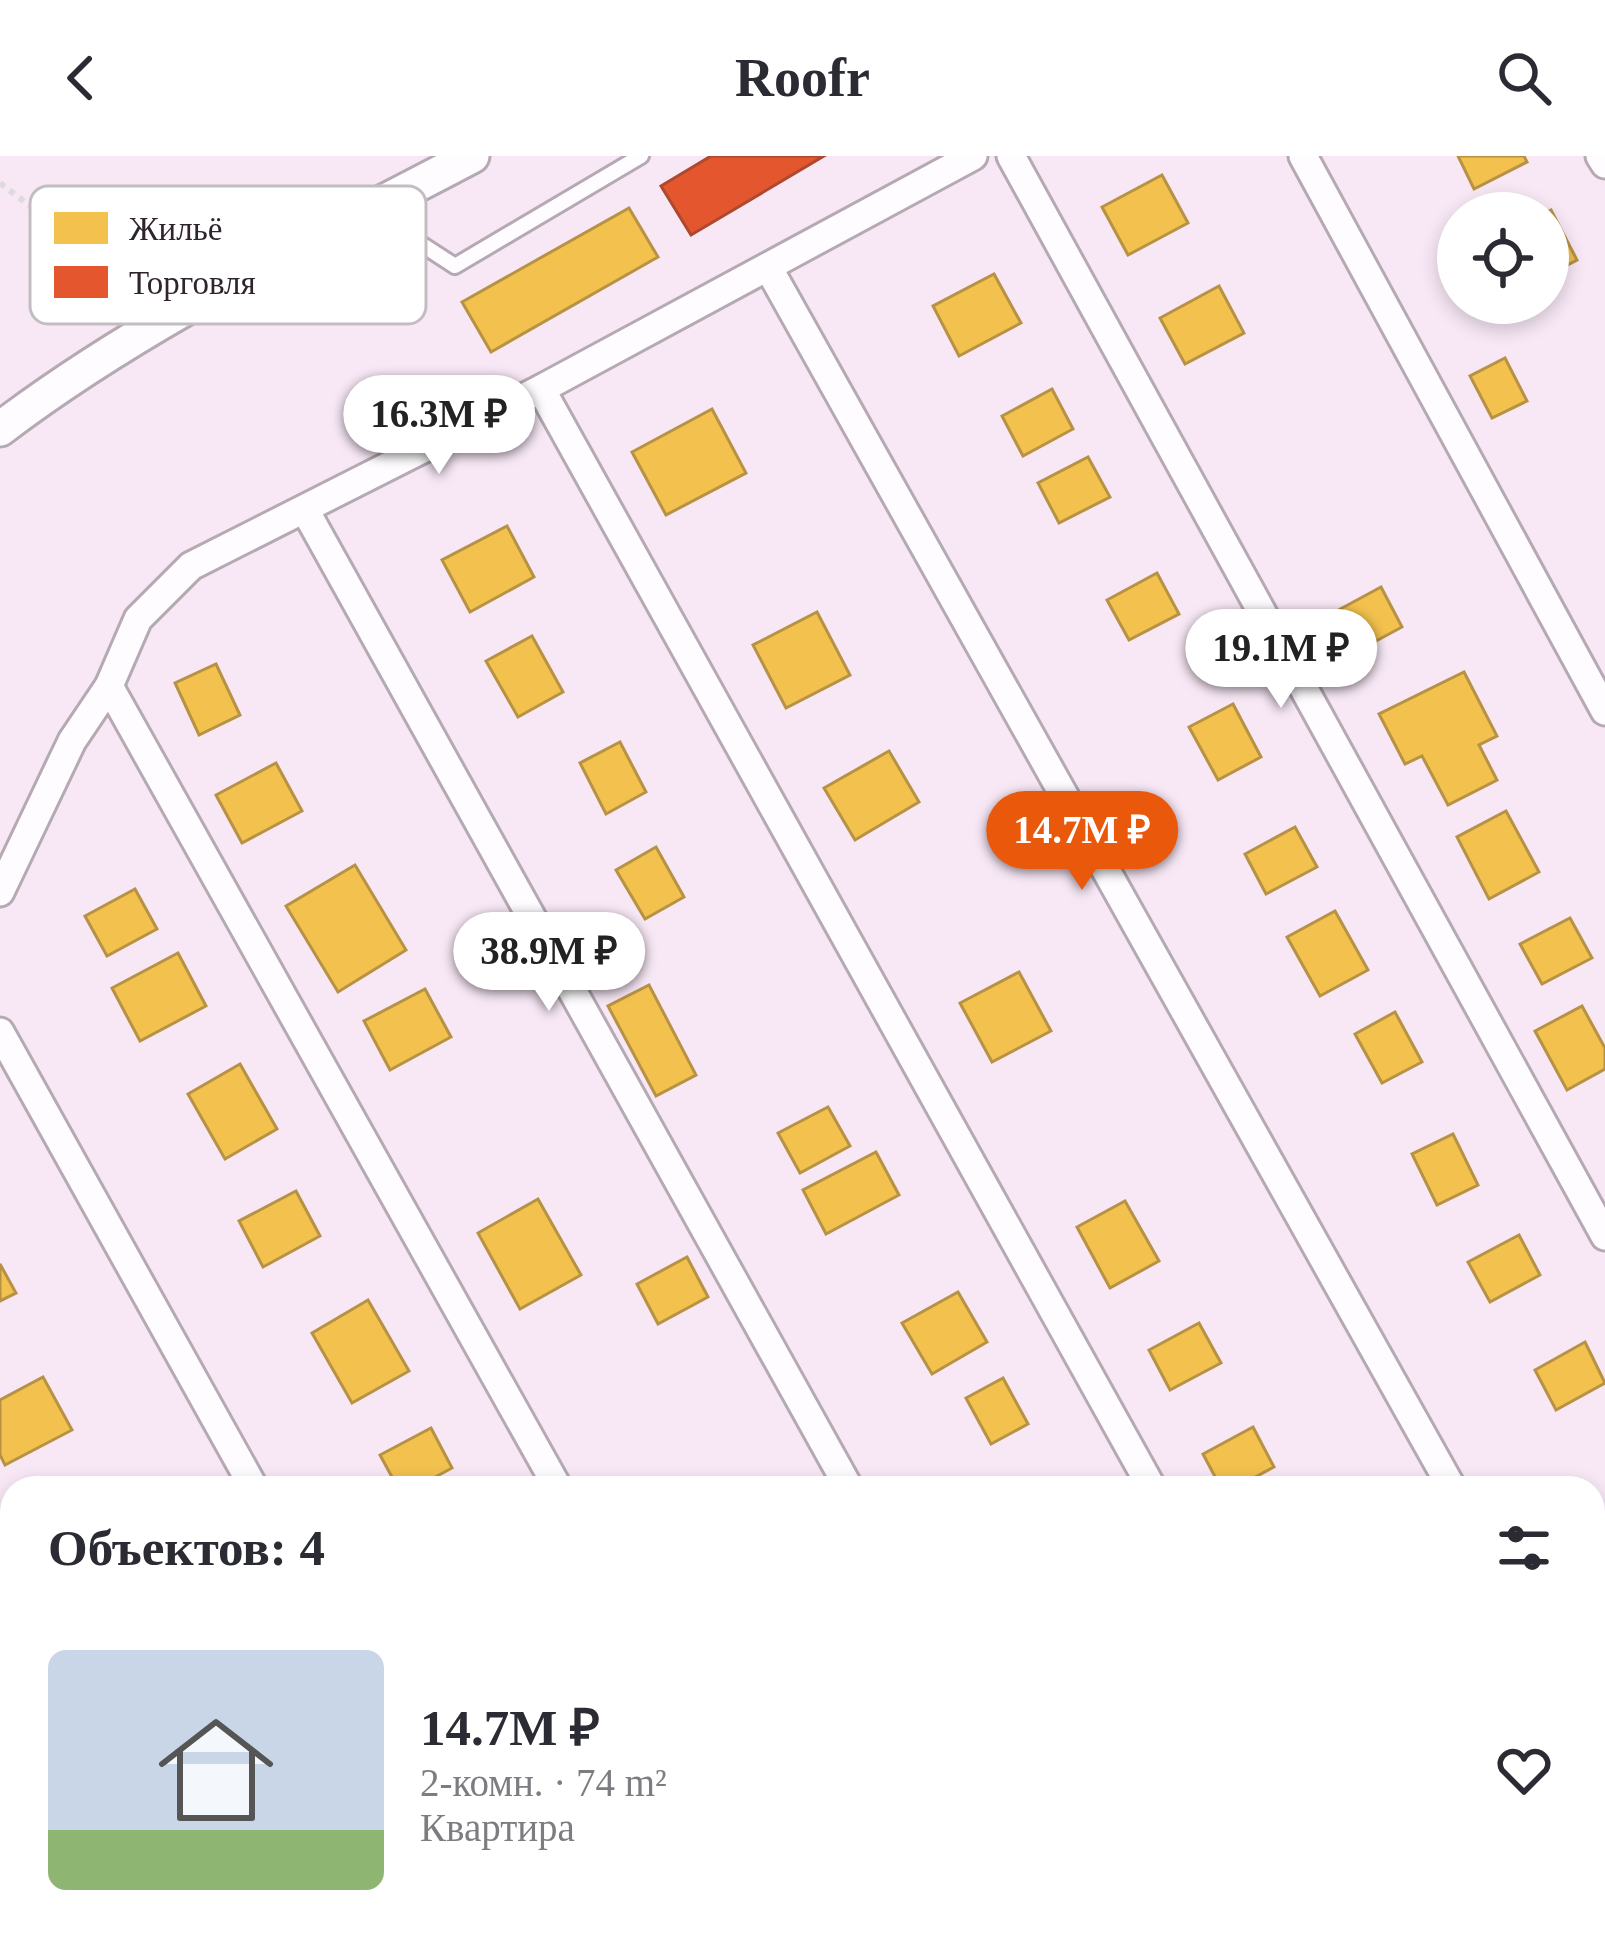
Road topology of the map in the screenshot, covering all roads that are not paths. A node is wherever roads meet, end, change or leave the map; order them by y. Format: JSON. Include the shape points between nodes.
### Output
{"nodes":[{"id":1,"x":472,"y":156,"type":"edge"},
{"id":2,"x":641,"y":156,"type":"edge"},
{"id":3,"x":973,"y":156,"type":"edge"},
{"id":4,"x":1012,"y":156,"type":"edge"},
{"id":5,"x":1303,"y":156,"type":"edge"},
{"id":6,"x":1600,"y":156,"type":"edge"},
{"id":7,"x":1605,"y":164,"type":"edge"},
{"id":8,"x":415,"y":186,"type":"edge"},
{"id":9,"x":426,"y":247,"type":"edge"},
{"id":10,"x":768,"y":267,"type":"junction"},
{"id":11,"x":157,"y":324,"type":"edge"},
{"id":12,"x":541,"y":389,"type":"junction"},
{"id":13,"x":0,"y":429,"type":"edge"},
{"id":14,"x":304,"y":510,"type":"junction"},
{"id":15,"x":110,"y":686,"type":"junction"},
{"id":16,"x":1605,"y":711,"type":"edge"},
{"id":17,"x":0,"y":892,"type":"edge"},
{"id":18,"x":0,"y":1033,"type":"edge"},
{"id":19,"x":1605,"y":1236,"type":"edge"},
{"id":20,"x":247,"y":1476,"type":"edge"},
{"id":21,"x":551,"y":1476,"type":"edge"},
{"id":22,"x":842,"y":1476,"type":"edge"},
{"id":23,"x":1145,"y":1476,"type":"edge"},
{"id":24,"x":1445,"y":1476,"type":"edge"}],
"edges":[{"from":1,"to":8,"type":"street"},
{"from":2,"to":9,"type":"lane","via":[[455,266]]},
{"from":3,"to":10,"type":"street"},
{"from":4,"to":19,"type":"street"},
{"from":5,"to":16,"type":"street"},
{"from":6,"to":7,"type":"street"},
{"from":10,"to":12,"type":"street"},
{"from":10,"to":24,"type":"street"},
{"from":11,"to":13,"type":"street"},
{"from":12,"to":14,"type":"street"},
{"from":12,"to":23,"type":"street"},
{"from":14,"to":15,"type":"street","via":[[191,566],[138,619]]},
{"from":14,"to":22,"type":"street"},
{"from":15,"to":17,"type":"street","via":[[72,742]]},
{"from":15,"to":21,"type":"street"},
{"from":18,"to":20,"type":"street"}]}
